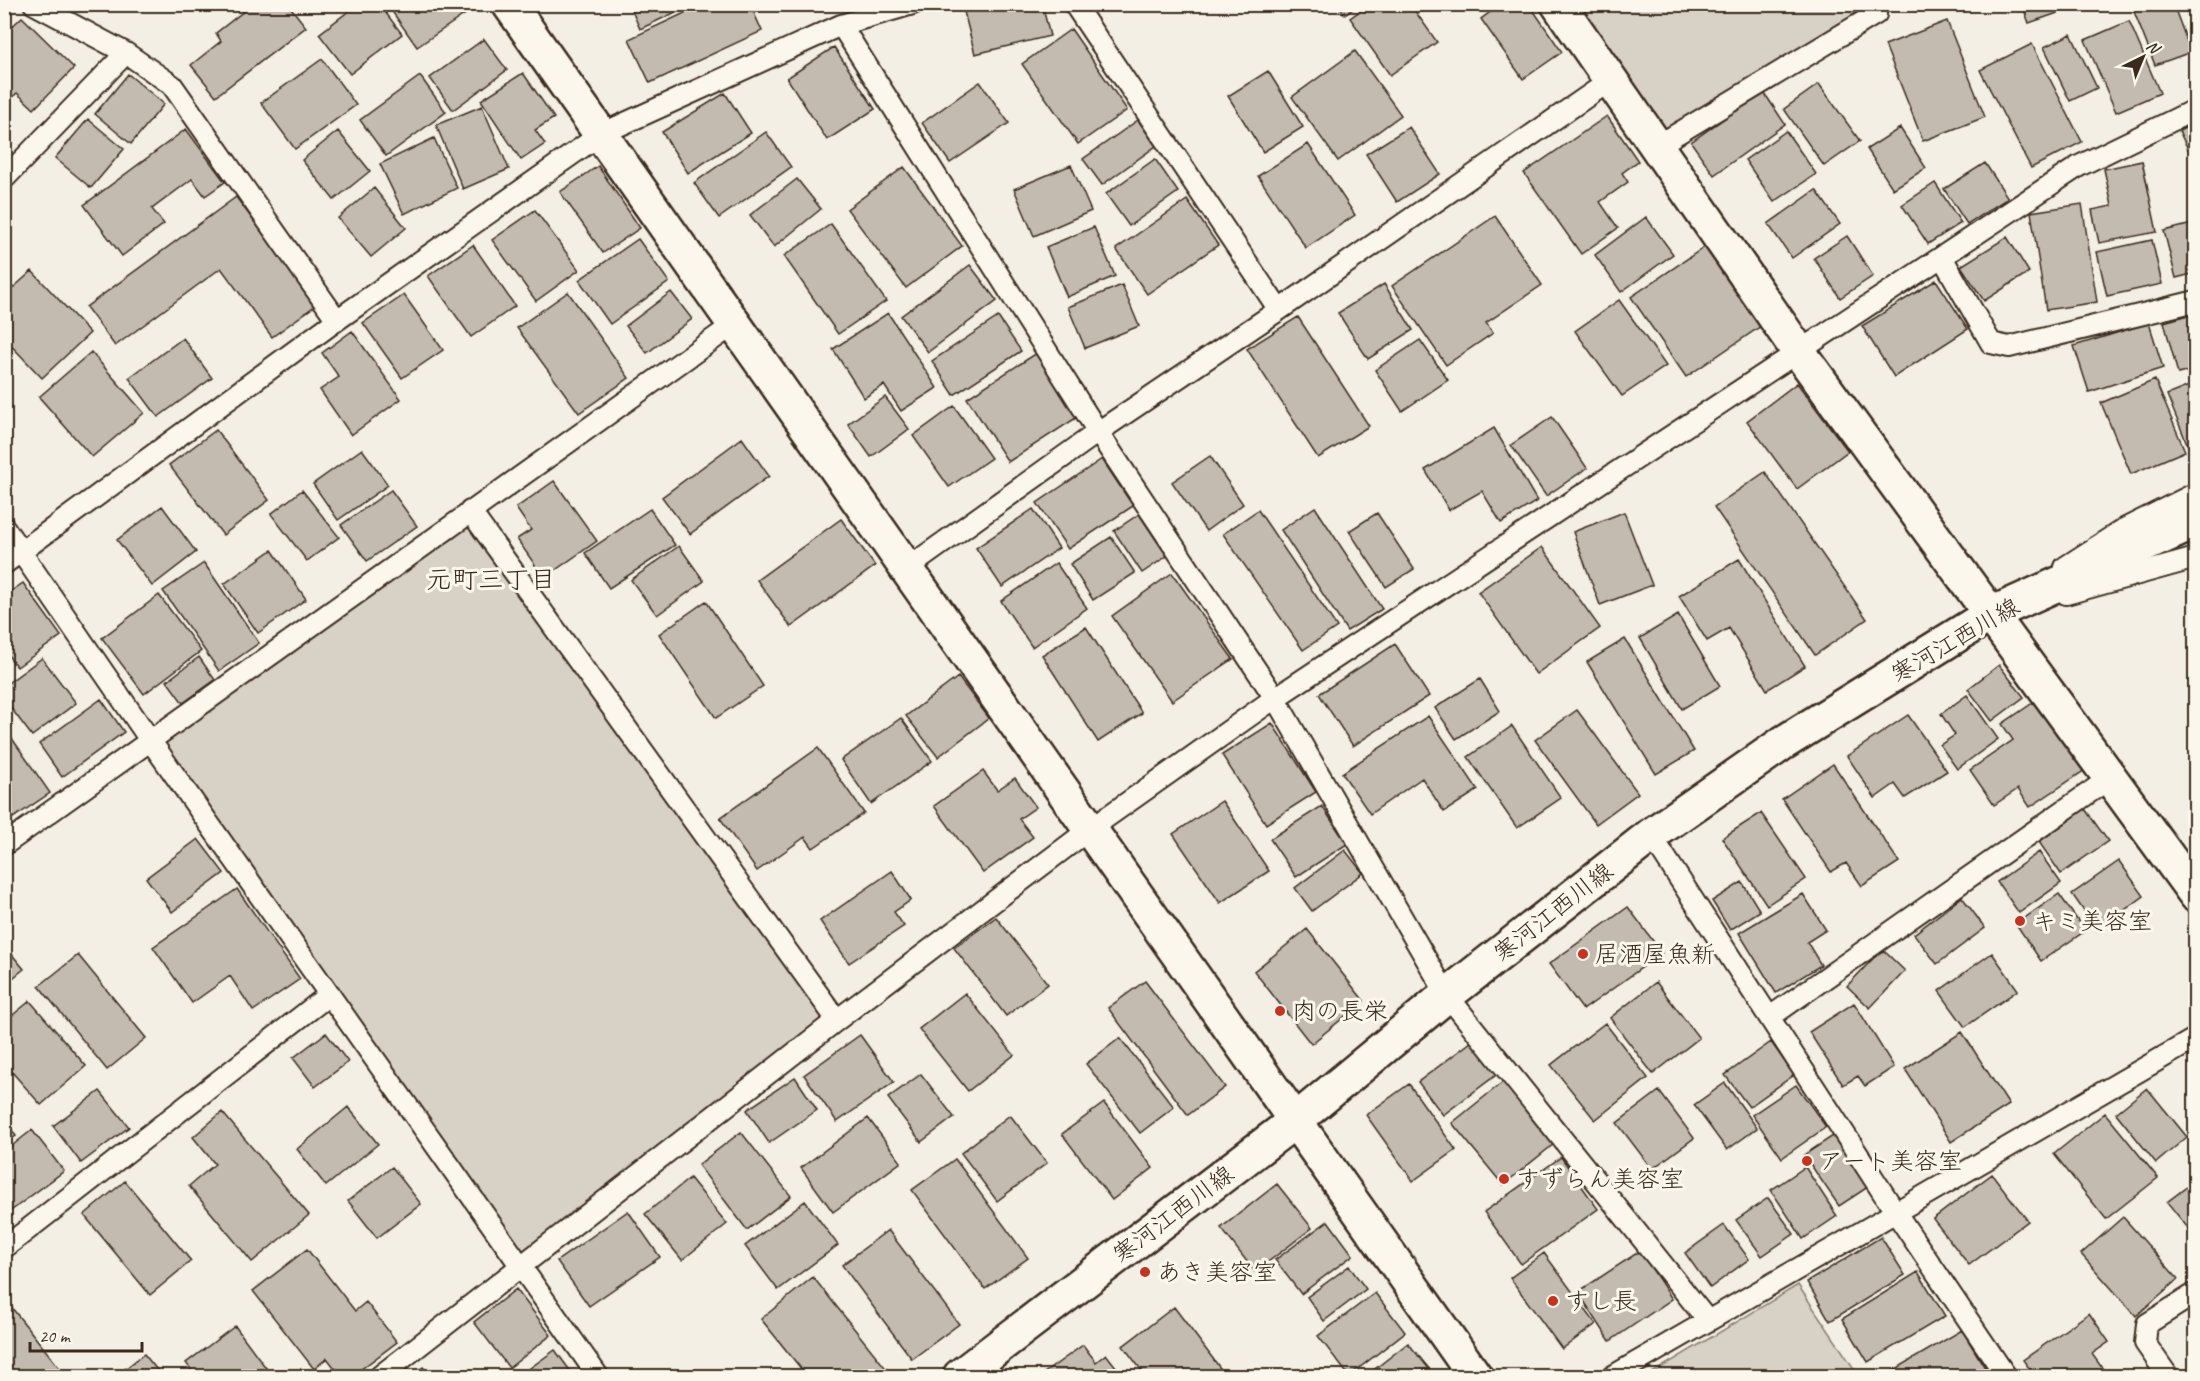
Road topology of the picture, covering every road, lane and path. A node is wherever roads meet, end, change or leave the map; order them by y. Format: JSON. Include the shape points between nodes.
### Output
{"nodes":[{"id":1,"x":34,"y":4,"type":"edge"},
{"id":2,"x":508,"y":4,"type":"edge"},
{"id":3,"x":913,"y":4,"type":"edge"},
{"id":4,"x":1074,"y":4,"type":"edge"},
{"id":5,"x":1558,"y":4,"type":"edge"},
{"id":6,"x":1874,"y":4,"type":"edge"},
{"id":7,"x":876,"y":10,"type":"edge"},
{"id":8,"x":841,"y":25,"type":"junction"},
{"id":9,"x":126,"y":53,"type":"junction"},
{"id":10,"x":1611,"y":80,"type":"junction"},
{"id":11,"x":2196,"y":109,"type":"edge"},
{"id":12,"x":601,"y":134,"type":"junction"},
{"id":13,"x":1657,"y":146,"type":"junction"},
{"id":14,"x":4,"y":179,"type":"edge"},
{"id":15,"x":1942,"y":257,"type":"junction"},
{"id":16,"x":2196,"y":301,"type":"edge"},
{"id":17,"x":1279,"y":310,"type":"junction"},
{"id":18,"x":337,"y":320,"type":"junction"},
{"id":19,"x":733,"y":325,"type":"junction"},
{"id":20,"x":1799,"y":352,"type":"junction"},
{"id":21,"x":1098,"y":432,"type":"junction"},
{"id":22,"x":2196,"y":493,"type":"edge"},
{"id":23,"x":470,"y":511,"type":"junction"},
{"id":24,"x":2196,"y":522,"type":"edge"},
{"id":25,"x":4,"y":527,"type":"edge"},
{"id":26,"x":22,"y":551,"type":"junction"},
{"id":27,"x":2196,"y":558,"type":"edge"},
{"id":28,"x":4,"y":564,"type":"edge"},
{"id":29,"x":906,"y":570,"type":"junction"},
{"id":30,"x":1991,"y":614,"type":"junction"},
{"id":31,"x":1275,"y":698,"type":"junction"},
{"id":32,"x":150,"y":740,"type":"junction"},
{"id":33,"x":2110,"y":778,"type":"junction"},
{"id":34,"x":1090,"y":829,"type":"junction"},
{"id":35,"x":1651,"y":835,"type":"junction"},
{"id":36,"x":4,"y":845,"type":"edge"},
{"id":37,"x":2196,"y":895,"type":"edge"},
{"id":38,"x":330,"y":994,"type":"junction"},
{"id":39,"x":1447,"y":995,"type":"junction"},
{"id":40,"x":1770,"y":1017,"type":"junction"},
{"id":41,"x":837,"y":1020,"type":"junction"},
{"id":42,"x":2196,"y":1038,"type":"edge"},
{"id":43,"x":1295,"y":1122,"type":"junction"},
{"id":44,"x":1896,"y":1213,"type":"junction"},
{"id":45,"x":4,"y":1248,"type":"edge"},
{"id":46,"x":522,"y":1267,"type":"junction"},
{"id":47,"x":2196,"y":1293,"type":"edge"},
{"id":48,"x":1708,"y":1321,"type":"junction"},
{"id":49,"x":968,"y":1374,"type":"edge"},
{"id":50,"x":380,"y":1377,"type":"edge"},
{"id":51,"x":598,"y":1377,"type":"edge"},
{"id":52,"x":1475,"y":1377,"type":"edge"},
{"id":53,"x":1613,"y":1377,"type":"edge"},
{"id":54,"x":2007,"y":1377,"type":"edge"},
{"id":55,"x":2168,"y":1377,"type":"edge"}],
"edges":[{"from":1,"to":9,"type":"lane"},
{"from":2,"to":12,"type":"street"},
{"from":3,"to":7,"type":"lane"},
{"from":4,"to":17,"type":"lane"},
{"from":5,"to":10,"type":"street"},
{"from":6,"to":13,"type":"lane","via":[[1876,14]]},
{"from":7,"to":8,"type":"lane"},
{"from":8,"to":12,"type":"lane"},
{"from":8,"to":21,"type":"lane"},
{"from":9,"to":14,"type":"lane"},
{"from":9,"to":18,"type":"lane","via":[[172,85]]},
{"from":10,"to":13,"type":"street"},
{"from":10,"to":17,"type":"lane"},
{"from":11,"to":15,"type":"lane","via":[[2079,166]]},
{"from":12,"to":18,"type":"lane"},
{"from":12,"to":19,"type":"street"},
{"from":13,"to":20,"type":"street"},
{"from":15,"to":16,"type":"lane","via":[[1991,343],[2009,347]]},
{"from":15,"to":20,"type":"lane"},
{"from":17,"to":21,"type":"lane"},
{"from":18,"to":26,"type":"lane"},
{"from":19,"to":23,"type":"lane"},
{"from":19,"to":29,"type":"street"},
{"from":20,"to":30,"type":"street"},
{"from":20,"to":31,"type":"lane"},
{"from":21,"to":29,"type":"lane"},
{"from":21,"to":31,"type":"lane"},
{"from":22,"to":30,"type":"lane","via":[[2124,529]]},
{"from":23,"to":32,"type":"lane"},
{"from":23,"to":41,"type":"lane"},
{"from":24,"to":30,"type":"street","name":"寒河江西川線"},
{"from":25,"to":26,"type":"lane"},
{"from":26,"to":28,"type":"lane"},
{"from":26,"to":32,"type":"lane"},
{"from":27,"to":30,"type":"lane"},
{"from":29,"to":34,"type":"street"},
{"from":30,"to":33,"type":"street"},
{"from":30,"to":35,"type":"street","name":"寒河江西川線","via":[[1783,743]]},
{"from":31,"to":34,"type":"lane"},
{"from":31,"to":39,"type":"lane"},
{"from":32,"to":36,"type":"lane"},
{"from":32,"to":38,"type":"lane"},
{"from":33,"to":37,"type":"street"},
{"from":33,"to":40,"type":"lane"},
{"from":34,"to":41,"type":"lane"},
{"from":34,"to":43,"type":"street"},
{"from":35,"to":39,"type":"street","name":"寒河江西川線"},
{"from":35,"to":40,"type":"lane"},
{"from":38,"to":45,"type":"lane"},
{"from":38,"to":46,"type":"lane"},
{"from":39,"to":43,"type":"street","name":"寒河江西川線"},
{"from":39,"to":48,"type":"lane"},
{"from":40,"to":44,"type":"lane"},
{"from":41,"to":46,"type":"lane"},
{"from":42,"to":44,"type":"lane"},
{"from":43,"to":49,"type":"street","name":"寒河江西川線"},
{"from":43,"to":52,"type":"street"},
{"from":44,"to":48,"type":"lane"},
{"from":44,"to":54,"type":"lane"},
{"from":46,"to":50,"type":"lane"},
{"from":46,"to":51,"type":"lane"},
{"from":47,"to":55,"type":"lane","via":[[2147,1324],[2145,1343]]},
{"from":48,"to":53,"type":"lane"}]}
